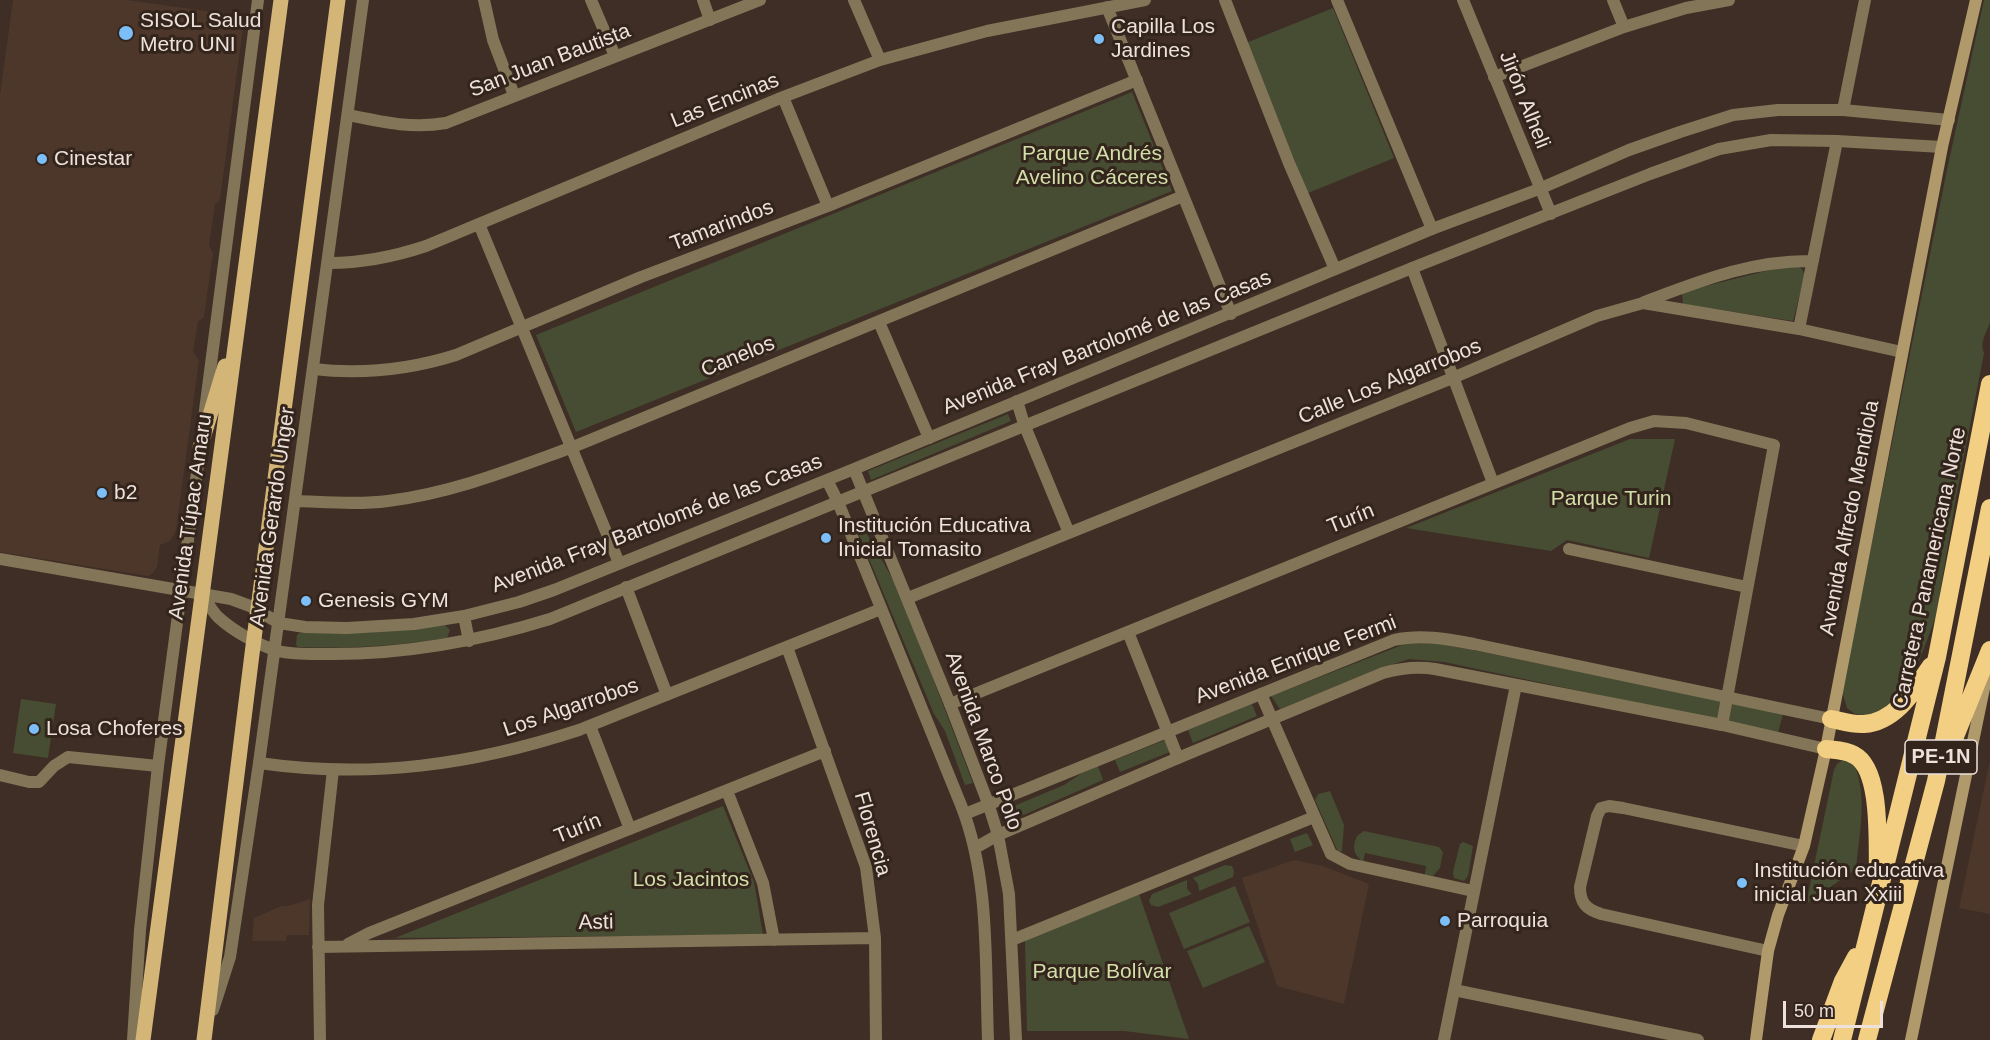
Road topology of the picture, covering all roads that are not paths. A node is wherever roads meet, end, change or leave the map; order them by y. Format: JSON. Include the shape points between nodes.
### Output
{"nodes":[{"id":1,"x":258,"y":0,"type":"edge"},
{"id":2,"x":281,"y":0,"type":"edge"},
{"id":3,"x":338,"y":0,"type":"edge"},
{"id":4,"x":363,"y":0,"type":"edge"},
{"id":5,"x":484,"y":0,"type":"edge"},
{"id":6,"x":591,"y":0,"type":"edge"},
{"id":7,"x":703,"y":0,"type":"edge"},
{"id":8,"x":760,"y":0,"type":"edge"},
{"id":9,"x":854,"y":0,"type":"edge"},
{"id":10,"x":1145,"y":0,"type":"edge"},
{"id":11,"x":1225,"y":0,"type":"edge"},
{"id":12,"x":1337,"y":0,"type":"edge"},
{"id":13,"x":1463,"y":0,"type":"edge"},
{"id":14,"x":1614,"y":0,"type":"edge"},
{"id":15,"x":1729,"y":0,"type":"edge"},
{"id":16,"x":1865,"y":0,"type":"edge"},
{"id":17,"x":1976,"y":0,"type":"edge"},
{"id":18,"x":1107,"y":7,"type":"junction"},
{"id":19,"x":710,"y":20,"type":"junction"},
{"id":20,"x":1624,"y":27,"type":"junction"},
{"id":21,"x":615,"y":56,"type":"junction"},
{"id":22,"x":880,"y":60,"type":"junction"},
{"id":23,"x":1494,"y":77,"type":"junction"},
{"id":24,"x":1137,"y":80,"type":"junction"},
{"id":25,"x":514,"y":95,"type":"junction"},
{"id":26,"x":783,"y":97,"type":"junction"},
{"id":27,"x":1843,"y":110,"type":"junction"},
{"id":28,"x":348,"y":115,"type":"junction"},
{"id":29,"x":1949,"y":120,"type":"junction"},
{"id":30,"x":1837,"y":141,"type":"junction"},
{"id":31,"x":1942,"y":147,"type":"junction"},
{"id":32,"x":1539,"y":189,"type":"junction"},
{"id":33,"x":1183,"y":196,"type":"junction"},
{"id":34,"x":828,"y":206,"type":"junction"},
{"id":35,"x":1551,"y":214,"type":"junction"},
{"id":36,"x":479,"y":224,"type":"junction"},
{"id":37,"x":1432,"y":229,"type":"junction"},
{"id":38,"x":1813,"y":261,"type":"junction"},
{"id":39,"x":329,"y":262,"type":"junction"},
{"id":40,"x":1412,"y":268,"type":"junction"},
{"id":41,"x":1335,"y":270,"type":"junction"},
{"id":42,"x":1643,"y":303,"type":"junction"},
{"id":43,"x":1232,"y":314,"type":"junction"},
{"id":44,"x":879,"y":322,"type":"junction"},
{"id":45,"x":238,"y":323,"type":"junction"},
{"id":46,"x":522,"y":327,"type":"junction"},
{"id":47,"x":1799,"y":329,"type":"junction"},
{"id":48,"x":1902,"y":352,"type":"junction"},
{"id":49,"x":313,"y":369,"type":"junction"},
{"id":50,"x":1455,"y":377,"type":"junction"},
{"id":51,"x":1990,"y":384,"type":"edge"},
{"id":52,"x":1017,"y":401,"type":"junction"},
{"id":53,"x":1024,"y":424,"type":"junction"},
{"id":54,"x":928,"y":438,"type":"junction"},
{"id":55,"x":573,"y":447,"type":"junction"},
{"id":56,"x":200,"y":448,"type":"junction"},
{"id":57,"x":854,"y":469,"type":"junction"},
{"id":58,"x":827,"y":480,"type":"junction"},
{"id":59,"x":1493,"y":483,"type":"junction"},
{"id":60,"x":863,"y":493,"type":"junction"},
{"id":61,"x":296,"y":501,"type":"junction"},
{"id":62,"x":838,"y":502,"type":"junction"},
{"id":63,"x":1990,"y":508,"type":"edge"},
{"id":64,"x":1069,"y":533,"type":"junction"},
{"id":65,"x":1569,"y":549,"type":"dead end"},
{"id":66,"x":0,"y":559,"type":"edge"},
{"id":67,"x":619,"y":563,"type":"junction"},
{"id":68,"x":626,"y":587,"type":"junction"},
{"id":69,"x":1747,"y":587,"type":"junction"},
{"id":70,"x":180,"y":591,"type":"junction"},
{"id":71,"x":202,"y":594,"type":"junction"},
{"id":72,"x":908,"y":598,"type":"junction"},
{"id":73,"x":881,"y":609,"type":"junction"},
{"id":74,"x":258,"y":611,"type":"junction"},
{"id":75,"x":464,"y":616,"type":"junction"},
{"id":76,"x":279,"y":623,"type":"junction"},
{"id":77,"x":1128,"y":632,"type":"junction"},
{"id":78,"x":254,"y":640,"type":"junction"},
{"id":79,"x":469,"y":641,"type":"junction"},
{"id":80,"x":787,"y":647,"type":"junction"},
{"id":81,"x":275,"y":650,"type":"junction"},
{"id":82,"x":1990,"y":650,"type":"edge"},
{"id":83,"x":1937,"y":657,"type":"junction"},
{"id":84,"x":1990,"y":660,"type":"edge"},
{"id":85,"x":1516,"y":685,"type":"junction"},
{"id":86,"x":1262,"y":694,"type":"junction"},
{"id":87,"x":667,"y":695,"type":"junction"},
{"id":88,"x":1727,"y":697,"type":"junction"},
{"id":89,"x":950,"y":704,"type":"junction"},
{"id":90,"x":1272,"y":719,"type":"junction"},
{"id":91,"x":1831,"y":719,"type":"junction"},
{"id":92,"x":1722,"y":725,"type":"junction"},
{"id":93,"x":590,"y":726,"type":"junction"},
{"id":94,"x":1167,"y":731,"type":"junction"},
{"id":95,"x":1826,"y":749,"type":"junction"},
{"id":96,"x":825,"y":751,"type":"junction"},
{"id":97,"x":1178,"y":758,"type":"junction"},
{"id":98,"x":259,"y":763,"type":"junction"},
{"id":99,"x":158,"y":766,"type":"junction"},
{"id":100,"x":333,"y":770,"type":"junction"},
{"id":101,"x":0,"y":775,"type":"edge"},
{"id":102,"x":1936,"y":781,"type":"junction"},
{"id":103,"x":727,"y":791,"type":"junction"},
{"id":104,"x":988,"y":803,"type":"junction"},
{"id":105,"x":965,"y":814,"type":"junction"},
{"id":106,"x":1314,"y":817,"type":"junction"},
{"id":107,"x":630,"y":830,"type":"junction"},
{"id":108,"x":998,"y":835,"type":"junction"},
{"id":109,"x":1804,"y":846,"type":"junction"},
{"id":110,"x":975,"y":848,"type":"junction"},
{"id":111,"x":1473,"y":891,"type":"junction"},
{"id":112,"x":1879,"y":891,"type":"junction"},
{"id":113,"x":1869,"y":934,"type":"junction"},
{"id":114,"x":875,"y":938,"type":"junction"},
{"id":115,"x":774,"y":940,"type":"junction"},
{"id":116,"x":1012,"y":940,"type":"junction"},
{"id":117,"x":347,"y":945,"type":"junction"},
{"id":118,"x":318,"y":947,"type":"junction"},
{"id":119,"x":1768,"y":951,"type":"junction"},
{"id":120,"x":1454,"y":990,"type":"junction"},
{"id":121,"x":1877,"y":1003,"type":"junction"},
{"id":122,"x":204,"y":1038,"type":"edge"},
{"id":123,"x":133,"y":1040,"type":"edge"},
{"id":124,"x":143,"y":1040,"type":"edge"},
{"id":125,"x":320,"y":1040,"type":"edge"},
{"id":126,"x":876,"y":1040,"type":"edge"},
{"id":127,"x":988,"y":1040,"type":"edge"},
{"id":128,"x":1016,"y":1040,"type":"edge"},
{"id":129,"x":1444,"y":1040,"type":"edge"},
{"id":130,"x":1698,"y":1040,"type":"edge"},
{"id":131,"x":1756,"y":1040,"type":"edge"},
{"id":132,"x":1821,"y":1040,"type":"edge"},
{"id":133,"x":1842,"y":1040,"type":"edge"},
{"id":134,"x":1867,"y":1040,"type":"edge"},
{"id":135,"x":1881,"y":1040,"type":"edge"},
{"id":136,"x":1911,"y":1040,"type":"edge"}],
"edges":[{"from":1,"to":56,"type":"street"},
{"from":2,"to":45,"type":"main road","name":"Avenida Túpac Amaru"},
{"from":3,"to":74,"type":"main road"},
{"from":4,"to":28,"type":"street","name":"Avenida Gerardo Unger"},
{"from":5,"to":25,"type":"street","via":[[493,40]]},
{"from":6,"to":21,"type":"street"},
{"from":7,"to":19,"type":"street"},
{"from":8,"to":19,"type":"street","name":"San Juan Bautista"},
{"from":9,"to":22,"type":"street"},
{"from":10,"to":18,"type":"street","name":"Las Encinas"},
{"from":11,"to":41,"type":"street"},
{"from":12,"to":37,"type":"street"},
{"from":13,"to":23,"type":"street","name":"Jirón Alheli"},
{"from":14,"to":20,"type":"street"},
{"from":15,"to":20,"type":"street"},
{"from":16,"to":27,"type":"street"},
{"from":17,"to":29,"type":"main road","name":"Avenida Alfredo Mendiola"},
{"from":18,"to":22,"type":"street","name":"Las Encinas","via":[[987,30]]},
{"from":18,"to":24,"type":"street"},
{"from":19,"to":21,"type":"street","name":"San Juan Bautista"},
{"from":20,"to":23,"type":"street"},
{"from":21,"to":25,"type":"street","name":"San Juan Bautista"},
{"from":22,"to":26,"type":"street","name":"Las Encinas"},
{"from":23,"to":32,"type":"street","name":"Jirón Alheli"},
{"from":24,"to":33,"type":"street"},
{"from":24,"to":34,"type":"street","name":"Tamarindos"},
{"from":25,"to":28,"type":"street","name":"San Juan Bautista","via":[[432,125],[400,126]]},
{"from":26,"to":34,"type":"street"},
{"from":26,"to":36,"type":"street","name":"Las Encinas"},
{"from":27,"to":29,"type":"street","name":"Avenida Fray Bartolomé de las Casas"},
{"from":27,"to":32,"type":"street","name":"Avenida Fray Bartolomé de las Casas","via":[[1732,115],[1629,150]]},
{"from":28,"to":39,"type":"street","name":"Avenida Gerardo Unger"},
{"from":29,"to":31,"type":"main road","name":"Avenida Alfredo Mendiola"},
{"from":30,"to":31,"type":"street"},
{"from":30,"to":35,"type":"street","via":[[1771,140],[1719,149]]},
{"from":30,"to":38,"type":"street"},
{"from":31,"to":48,"type":"main road","name":"Avenida Alfredo Mendiola"},
{"from":32,"to":35,"type":"street","name":"Jirón Alheli"},
{"from":32,"to":37,"type":"street","name":"Avenida Fray Bartolomé de las Casas"},
{"from":33,"to":43,"type":"street"},
{"from":33,"to":44,"type":"street","name":"Canelos"},
{"from":34,"to":46,"type":"street","name":"Tamarindos"},
{"from":35,"to":40,"type":"street"},
{"from":36,"to":39,"type":"street","name":"Las Encinas","via":[[405,253],[362,262]]},
{"from":36,"to":46,"type":"street"},
{"from":37,"to":41,"type":"street","name":"Avenida Fray Bartolomé de las Casas"},
{"from":38,"to":42,"type":"street","via":[[1791,260],[1716,274]]},
{"from":38,"to":47,"type":"street"},
{"from":39,"to":49,"type":"street","name":"Avenida Gerardo Unger"},
{"from":40,"to":50,"type":"street"},
{"from":40,"to":53,"type":"street"},
{"from":41,"to":43,"type":"street","name":"Avenida Fray Bartolomé de las Casas"},
{"from":42,"to":47,"type":"street","name":"Calle Los Algarrobos"},
{"from":42,"to":50,"type":"street","name":"Calle Los Algarrobos","via":[[1597,316]]},
{"from":43,"to":52,"type":"street","name":"Avenida Fray Bartolomé de las Casas"},
{"from":44,"to":54,"type":"street"},
{"from":44,"to":55,"type":"street","name":"Canelos"},
{"from":45,"to":56,"type":"main road"},
{"from":45,"to":71,"type":"main road","name":"Avenida Túpac Amaru"},
{"from":46,"to":49,"type":"street","name":"Tamarindos","via":[[431,363],[374,372]]},
{"from":46,"to":55,"type":"street"},
{"from":47,"to":48,"type":"street","name":"Calle Los Algarrobos"},
{"from":48,"to":91,"type":"main road","name":"Avenida Alfredo Mendiola"},
{"from":49,"to":61,"type":"street","name":"Avenida Gerardo Unger"},
{"from":50,"to":59,"type":"street"},
{"from":50,"to":64,"type":"street","name":"Calle Los Algarrobos"},
{"from":51,"to":83,"type":"highway","name":"Carretera Panamericana Norte","number":"PE-1N"},
{"from":52,"to":53,"type":"street"},
{"from":52,"to":54,"type":"street","name":"Avenida Fray Bartolomé de las Casas"},
{"from":53,"to":60,"type":"street"},
{"from":53,"to":64,"type":"street"},
{"from":54,"to":57,"type":"street","name":"Avenida Fray Bartolomé de las Casas"},
{"from":55,"to":61,"type":"street","name":"Canelos","via":[[447,491],[386,502]]},
{"from":55,"to":67,"type":"street"},
{"from":56,"to":70,"type":"street"},
{"from":57,"to":58,"type":"street","name":"Avenida Fray Bartolomé de las Casas"},
{"from":57,"to":60,"type":"street","name":"Avenida Marco Polo"},
{"from":58,"to":62,"type":"street","name":"Avenida Marco Polo"},
{"from":58,"to":67,"type":"street","name":"Avenida Fray Bartolomé de las Casas"},
{"from":59,"to":69,"type":"street","name":"Turín","via":[[1654,421],[1686,423],[1774,445]]},
{"from":59,"to":77,"type":"street","name":"Turín"},
{"from":60,"to":62,"type":"street"},
{"from":60,"to":72,"type":"street","name":"Avenida Marco Polo"},
{"from":61,"to":76,"type":"street","name":"Avenida Gerardo Unger"},
{"from":62,"to":68,"type":"street"},
{"from":62,"to":73,"type":"street","name":"Avenida Marco Polo"},
{"from":63,"to":102,"type":"highway","number":"PE-1N"},
{"from":64,"to":72,"type":"street","name":"Calle Los Algarrobos"},
{"from":65,"to":69,"type":"street"},
{"from":66,"to":70,"type":"street","name":"Avenida Fray Bartolomé de las Casas"},
{"from":67,"to":75,"type":"street","name":"Avenida Fray Bartolomé de las Casas","via":[[519,602]]},
{"from":68,"to":79,"type":"street","via":[[550,619]]},
{"from":68,"to":87,"type":"street"},
{"from":69,"to":88,"type":"street"},
{"from":70,"to":71,"type":"street","name":"Avenida Fray Bartolomé de las Casas"},
{"from":70,"to":99,"type":"street"},
{"from":71,"to":74,"type":"street","name":"Avenida Fray Bartolomé de las Casas","via":[[243,602]]},
{"from":71,"to":78,"type":"street","via":[[218,616]]},
{"from":71,"to":124,"type":"main road","name":"Avenida Túpac Amaru"},
{"from":72,"to":89,"type":"street","name":"Avenida Marco Polo"},
{"from":73,"to":80,"type":"street","name":"Los Algarrobos"},
{"from":73,"to":105,"type":"street","name":"Avenida Marco Polo"},
{"from":74,"to":76,"type":"street","name":"Avenida Fray Bartolomé de las Casas"},
{"from":74,"to":78,"type":"main road"},
{"from":75,"to":76,"type":"street","name":"Avenida Fray Bartolomé de las Casas","via":[[381,627]]},
{"from":75,"to":79,"type":"street"},
{"from":76,"to":81,"type":"street","name":"Avenida Gerardo Unger"},
{"from":77,"to":89,"type":"street","name":"Turín"},
{"from":77,"to":94,"type":"street"},
{"from":78,"to":81,"type":"street"},
{"from":78,"to":122,"type":"main road"},
{"from":79,"to":81,"type":"street","via":[[359,654]]},
{"from":80,"to":87,"type":"street","name":"Los Algarrobos"},
{"from":80,"to":96,"type":"street","name":"Florencia"},
{"from":81,"to":98,"type":"street","name":"Avenida Gerardo Unger"},
{"from":82,"to":102,"type":"highway"},
{"from":83,"to":91,"type":"highway","via":[[1907,699],[1881,720],[1853,724]]},
{"from":83,"to":112,"type":"highway","name":"Carretera Panamericana Norte","number":"PE-1N"},
{"from":84,"to":136,"type":"main road"},
{"from":85,"to":90,"type":"street","name":"Avenida Enrique Fermi","via":[[1418,666],[1401,668]]},
{"from":85,"to":92,"type":"street","name":"Avenida Enrique Fermi"},
{"from":85,"to":111,"type":"street"},
{"from":86,"to":88,"type":"street","name":"Avenida Enrique Fermi","via":[[1412,636],[1474,644]]},
{"from":86,"to":90,"type":"street"},
{"from":86,"to":94,"type":"street","name":"Avenida Enrique Fermi"},
{"from":87,"to":93,"type":"street","name":"Los Algarrobos"},
{"from":88,"to":91,"type":"street","name":"Avenida Enrique Fermi"},
{"from":88,"to":92,"type":"street"},
{"from":89,"to":104,"type":"street","name":"Avenida Marco Polo"},
{"from":90,"to":97,"type":"street","name":"Avenida Enrique Fermi"},
{"from":90,"to":106,"type":"street"},
{"from":91,"to":95,"type":"main road","name":"Avenida Alfredo Mendiola"},
{"from":92,"to":95,"type":"street","name":"Avenida Enrique Fermi"},
{"from":93,"to":100,"type":"street","name":"Los Algarrobos","via":[[528,747],[471,759],[403,768]]},
{"from":93,"to":107,"type":"street"},
{"from":94,"to":97,"type":"street"},
{"from":94,"to":104,"type":"street","name":"Avenida Enrique Fermi"},
{"from":95,"to":109,"type":"main road","name":"Avenida Alfredo Mendiola"},
{"from":95,"to":112,"type":"highway","via":[[1855,755],[1872,780]]},
{"from":96,"to":103,"type":"street","name":"Turín"},
{"from":96,"to":114,"type":"street","name":"Florencia","via":[[866,867]]},
{"from":97,"to":108,"type":"street","name":"Avenida Enrique Fermi"},
{"from":98,"to":100,"type":"street","name":"Los Algarrobos"},
{"from":98,"to":122,"type":"street","name":"Avenida Gerardo Unger","via":[[230,957]]},
{"from":99,"to":101,"type":"street","via":[[72,756],[58,763],[39,782]]},
{"from":99,"to":123,"type":"street","via":[[140,930]]},
{"from":100,"to":118,"type":"street","via":[[319,891]]},
{"from":102,"to":121,"type":"highway","number":"PE-1N"},
{"from":103,"to":107,"type":"street","name":"Turín"},
{"from":103,"to":115,"type":"street","via":[[763,884]]},
{"from":104,"to":105,"type":"street","name":"Avenida Enrique Fermi"},
{"from":104,"to":108,"type":"street","name":"Avenida Marco Polo"},
{"from":105,"to":110,"type":"street","name":"Avenida Marco Polo"},
{"from":106,"to":111,"type":"street","via":[[1328,850],[1339,859]]},
{"from":106,"to":116,"type":"street"},
{"from":107,"to":117,"type":"street","name":"Turín"},
{"from":108,"to":110,"type":"street","name":"Avenida Enrique Fermi"},
{"from":108,"to":116,"type":"street","name":"Avenida Marco Polo"},
{"from":109,"to":119,"type":"main road","name":"Avenida Alfredo Mendiola"},
{"from":109,"to":119,"type":"street","via":[[1610,806],[1601,808],[1595,822],[1580,887],[1583,905],[1601,914]]},
{"from":110,"to":127,"type":"street","name":"Avenida Marco Polo","via":[[982,904]]},
{"from":111,"to":120,"type":"street"},
{"from":112,"to":113,"type":"highway","name":"Carretera Panamericana Norte","number":"PE-1N"},
{"from":113,"to":132,"type":"highway","via":[[1843,981]]},
{"from":113,"to":133,"type":"highway","name":"Carretera Panamericana Norte","number":"PE-1N"},
{"from":114,"to":115,"type":"street","name":"Asti"},
{"from":114,"to":126,"type":"street","name":"Florencia"},
{"from":115,"to":117,"type":"street","name":"Asti"},
{"from":116,"to":128,"type":"street","name":"Avenida Marco Polo"},
{"from":117,"to":118,"type":"street","name":"Asti"},
{"from":118,"to":125,"type":"street"},
{"from":119,"to":131,"type":"main road","name":"Avenida Alfredo Mendiola"},
{"from":120,"to":129,"type":"street"},
{"from":120,"to":130,"type":"street"},
{"from":121,"to":134,"type":"highway","number":"PE-1N"},
{"from":121,"to":135,"type":"highway"}]}
